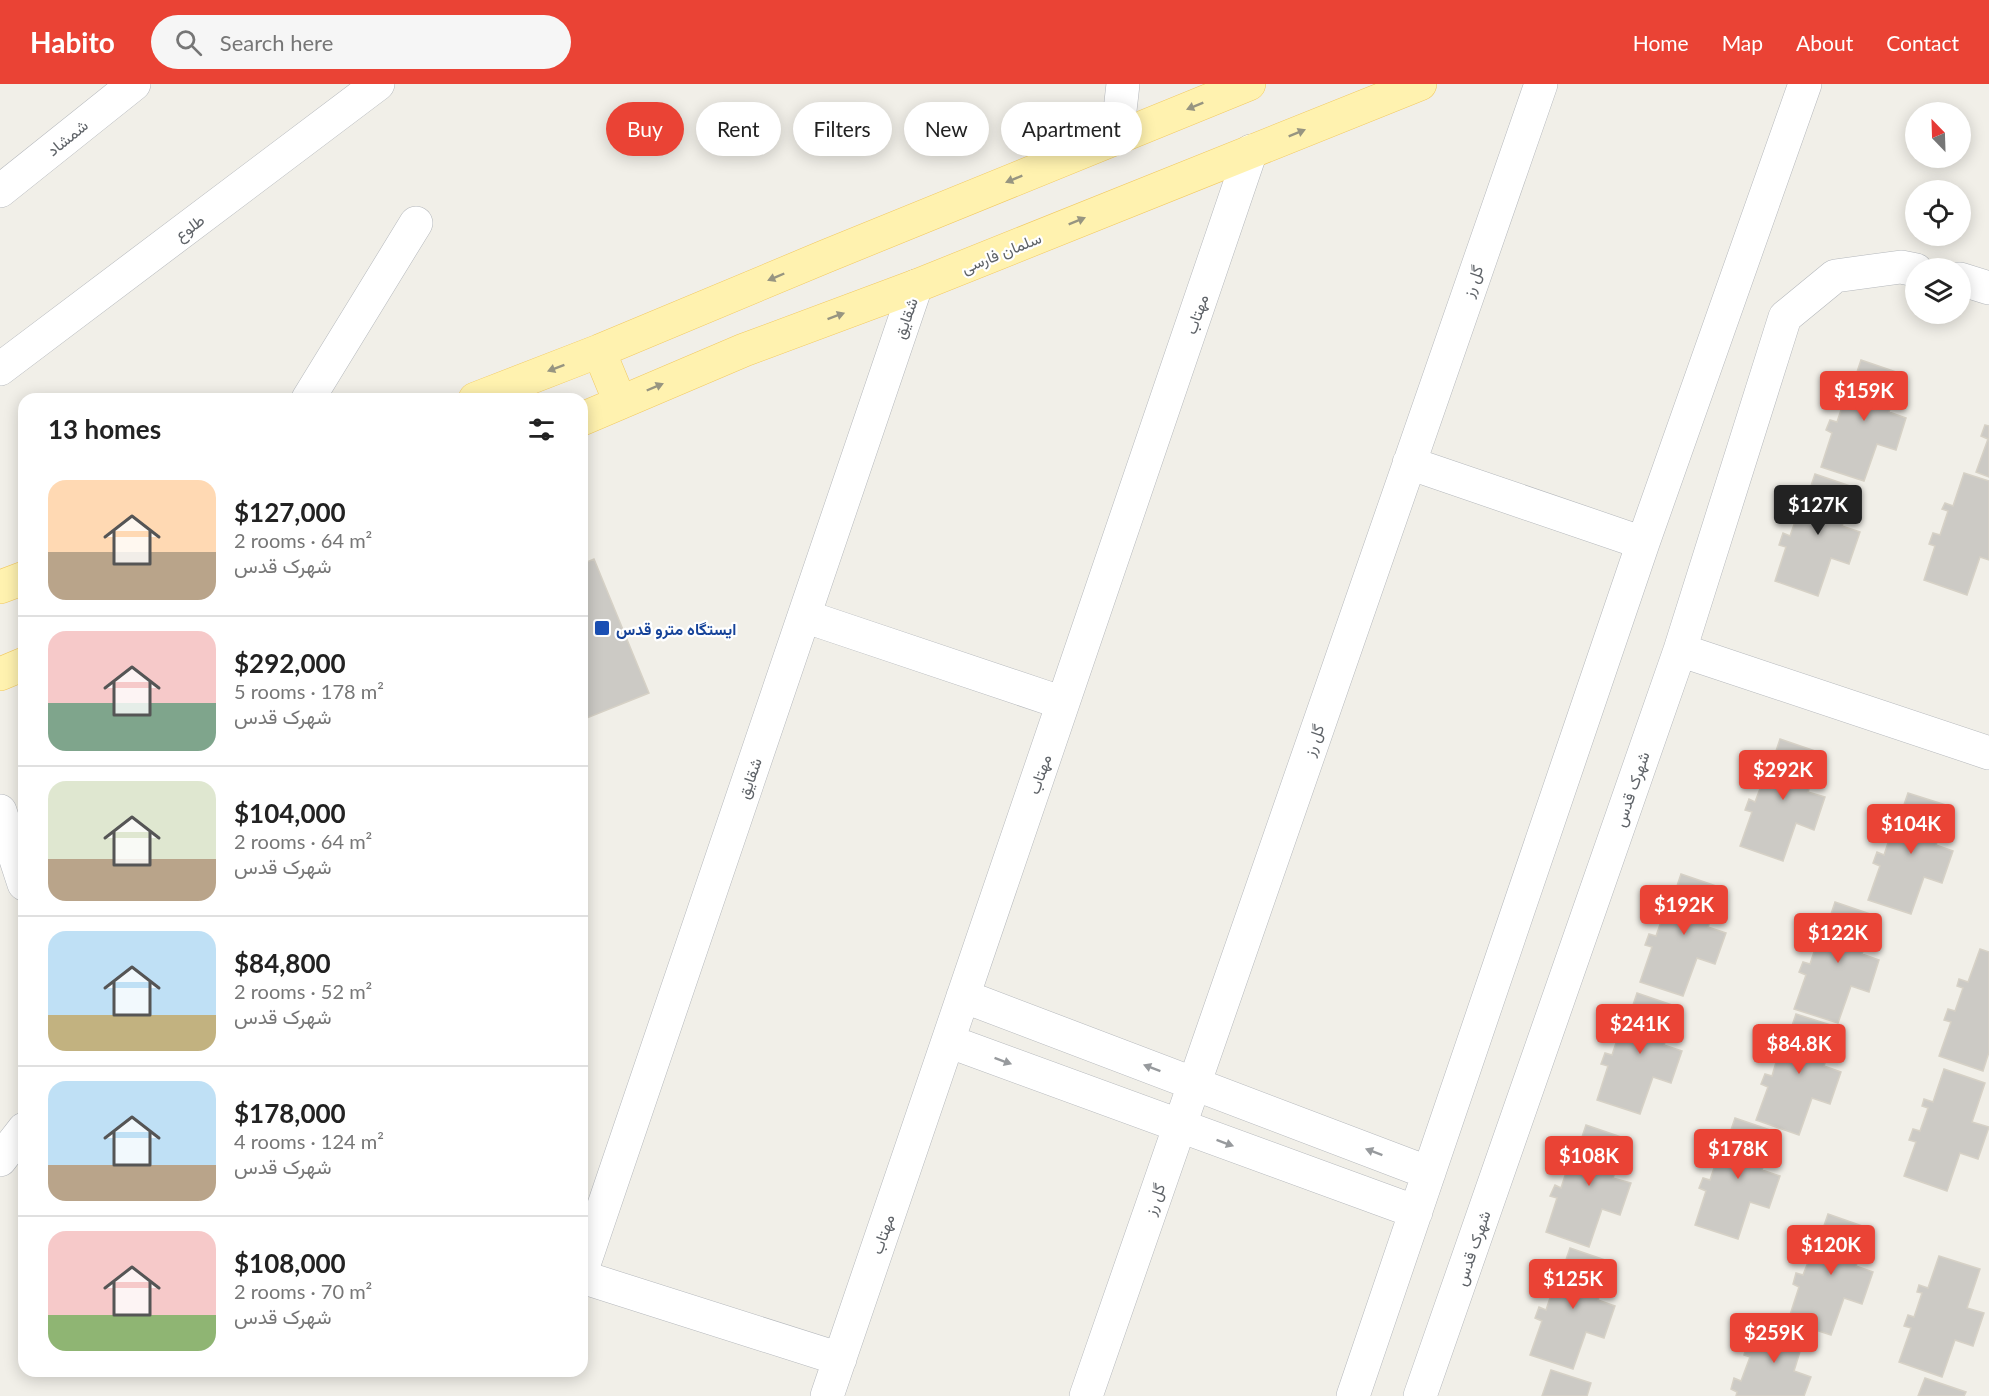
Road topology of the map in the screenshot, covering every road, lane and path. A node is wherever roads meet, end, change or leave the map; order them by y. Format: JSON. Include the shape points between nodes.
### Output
{"nodes":[{"id":1,"x":134,"y":84,"type":"edge"},
{"id":2,"x":378,"y":84,"type":"edge"},
{"id":3,"x":1123,"y":84,"type":"edge"},
{"id":4,"x":1249,"y":84,"type":"edge"},
{"id":5,"x":1420,"y":84,"type":"edge"},
{"id":6,"x":1541,"y":84,"type":"edge"},
{"id":7,"x":1805,"y":84,"type":"edge"},
{"id":8,"x":1121,"y":102,"type":"edge"},
{"id":9,"x":1142,"y":127,"type":"edge"},
{"id":10,"x":1251,"y":152,"type":"junction"},
{"id":11,"x":1071,"y":156,"type":"edge"},
{"id":12,"x":0,"y":191,"type":"edge"},
{"id":13,"x":416,"y":223,"type":"dead end"},
{"id":14,"x":1905,"y":268,"type":"edge"},
{"id":15,"x":1971,"y":282,"type":"edge"},
{"id":16,"x":916,"y":286,"type":"junction"},
{"id":17,"x":1989,"y":288,"type":"edge"},
{"id":18,"x":599,"y":351,"type":"junction"},
{"id":19,"x":0,"y":369,"type":"edge"},
{"id":20,"x":312,"y":393,"type":"edge"},
{"id":21,"x":490,"y":393,"type":"edge"},
{"id":22,"x":620,"y":402,"type":"junction"},
{"id":23,"x":588,"y":416,"type":"edge"},
{"id":24,"x":1409,"y":463,"type":"junction"},
{"id":25,"x":1642,"y":543,"type":"junction"},
{"id":26,"x":18,"y":580,"type":"edge"},
{"id":27,"x":0,"y":587,"type":"edge"},
{"id":28,"x":804,"y":616,"type":"junction"},
{"id":29,"x":1680,"y":650,"type":"junction"},
{"id":30,"x":18,"y":666,"type":"edge"},
{"id":31,"x":0,"y":674,"type":"edge"},
{"id":32,"x":1063,"y":703,"type":"junction"},
{"id":33,"x":1989,"y":753,"type":"edge"},
{"id":34,"x":0,"y":811,"type":"edge"},
{"id":35,"x":18,"y":866,"type":"edge"},
{"id":36,"x":18,"y":892,"type":"edge"},
{"id":37,"x":0,"y":899,"type":"edge"},
{"id":38,"x":963,"y":996,"type":"junction"},
{"id":39,"x":948,"y":1041,"type":"junction"},
{"id":40,"x":1194,"y":1084,"type":"junction"},
{"id":41,"x":1180,"y":1126,"type":"junction"},
{"id":42,"x":18,"y":1138,"type":"edge"},
{"id":43,"x":0,"y":1160,"type":"edge"},
{"id":44,"x":1429,"y":1173,"type":"junction"},
{"id":45,"x":1416,"y":1212,"type":"junction"},
{"id":46,"x":588,"y":1252,"type":"edge"},
{"id":47,"x":588,"y":1279,"type":"edge"},
{"id":48,"x":840,"y":1359,"type":"junction"},
{"id":49,"x":827,"y":1396,"type":"edge"},
{"id":50,"x":1086,"y":1396,"type":"edge"},
{"id":51,"x":1353,"y":1396,"type":"edge"},
{"id":52,"x":1420,"y":1396,"type":"edge"}],
"edges":[{"from":1,"to":12,"type":"street","name":"شمشاد"},
{"from":2,"to":19,"type":"street","name":"طلوع"},
{"from":3,"to":8,"type":"street"},
{"from":4,"to":9,"type":"main road","one_way":true},
{"from":10,"to":5,"type":"main road","name":"سلمان فارسی","one_way":true},
{"from":6,"to":24,"type":"street","name":"گل رز"},
{"from":7,"to":25,"type":"street"},
{"from":16,"to":10,"type":"main road","name":"سلمان فارسی","one_way":true},
{"from":10,"to":32,"type":"street","name":"مهتاب"},
{"from":11,"to":18,"type":"main road","one_way":true},
{"from":13,"to":20,"type":"street"},
{"from":14,"to":29,"type":"street","name":"شهرک قدس","via":[[1835,276],[1785,317]]},
{"from":15,"to":17,"type":"street"},
{"from":22,"to":16,"type":"main road","name":"سلمان فارسی","one_way":true,"via":[[744,350]]},
{"from":16,"to":28,"type":"street","name":"شقايق"},
{"from":18,"to":21,"type":"main road","one_way":true},
{"from":18,"to":22,"type":"main road"},
{"from":22,"to":23,"type":"main road","name":"سلمان فارسی"},
{"from":24,"to":25,"type":"street"},
{"from":24,"to":40,"type":"street","name":"گل رز"},
{"from":25,"to":44,"type":"street"},
{"from":26,"to":27,"type":"main road"},
{"from":28,"to":32,"type":"street"},
{"from":28,"to":46,"type":"street","name":"شقايق"},
{"from":29,"to":33,"type":"street"},
{"from":29,"to":52,"type":"street","name":"شهرک قدس"},
{"from":30,"to":31,"type":"main road"},
{"from":32,"to":38,"type":"street","name":"مهتاب"},
{"from":34,"to":35,"type":"street"},
{"from":36,"to":37,"type":"street"},
{"from":38,"to":39,"type":"street","name":"مهتاب"},
{"from":40,"to":38,"type":"street","one_way":true},
{"from":39,"to":41,"type":"street","one_way":true},
{"from":39,"to":48,"type":"street","name":"مهتاب"},
{"from":40,"to":41,"type":"street","name":"گل رز"},
{"from":44,"to":40,"type":"street","one_way":true},
{"from":41,"to":45,"type":"street","one_way":true},
{"from":41,"to":50,"type":"street","name":"گل رز"},
{"from":42,"to":43,"type":"street"},
{"from":44,"to":45,"type":"street"},
{"from":45,"to":51,"type":"street"},
{"from":47,"to":48,"type":"street"},
{"from":48,"to":49,"type":"street","name":"مهتاب"}]}
